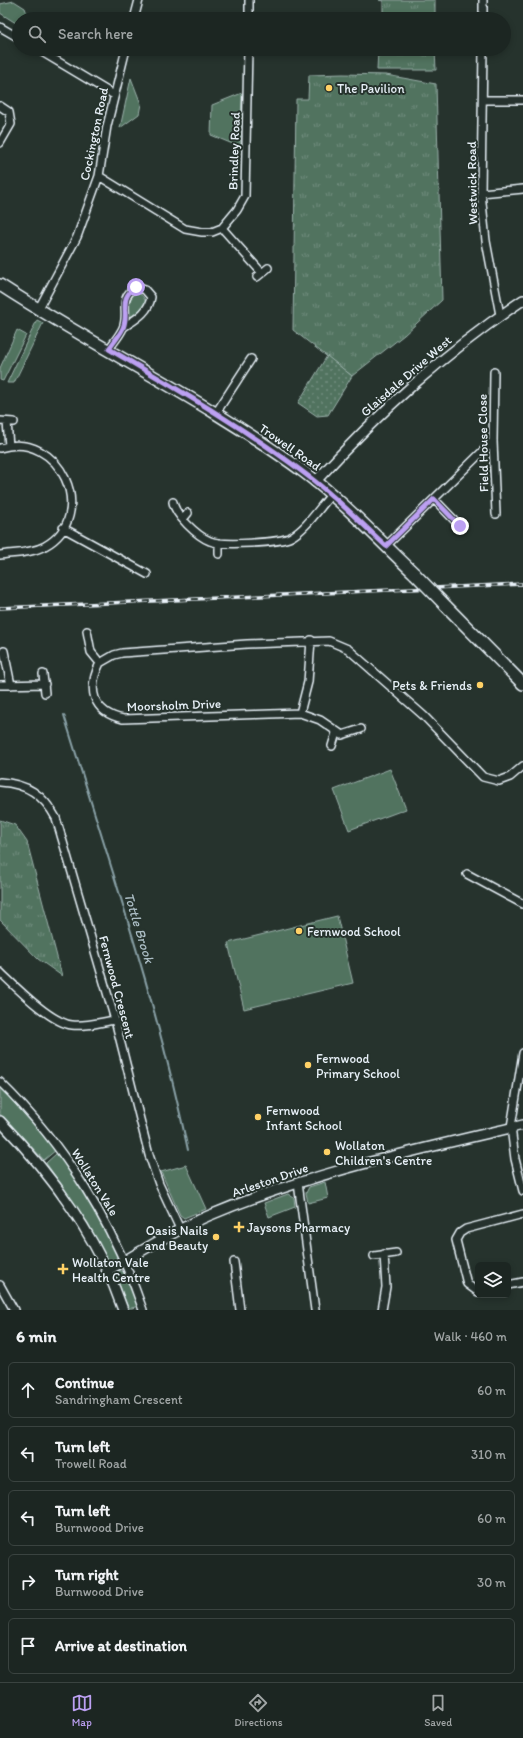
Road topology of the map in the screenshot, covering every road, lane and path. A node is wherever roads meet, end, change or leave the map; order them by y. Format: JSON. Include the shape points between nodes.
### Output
{"nodes":[{"id":1,"x":139,"y":0,"type":"edge"},
{"id":2,"x":249,"y":0,"type":"edge"},
{"id":3,"x":483,"y":0,"type":"edge"},
{"id":4,"x":136,"y":12,"type":"edge"},
{"id":5,"x":249,"y":12,"type":"edge"},
{"id":6,"x":483,"y":12,"type":"edge"},
{"id":7,"x":0,"y":27,"type":"edge"},
{"id":8,"x":12,"y":34,"type":"edge"},
{"id":9,"x":49,"y":56,"type":"edge"},
{"id":10,"x":124,"y":56,"type":"edge"},
{"id":11,"x":248,"y":56,"type":"edge"},
{"id":12,"x":483,"y":56,"type":"edge"},
{"id":13,"x":114,"y":95,"type":"junction"},
{"id":14,"x":484,"y":100,"type":"junction"},
{"id":15,"x":523,"y":100,"type":"edge"},
{"id":16,"x":0,"y":106,"type":"edge"},
{"id":17,"x":0,"y":143,"type":"edge"},
{"id":18,"x":99,"y":176,"type":"junction"},
{"id":19,"x":523,"y":189,"type":"edge"},
{"id":20,"x":481,"y":193,"type":"junction"},
{"id":21,"x":222,"y":228,"type":"junction"},
{"id":22,"x":263,"y":272,"type":"dead end"},
{"id":23,"x":1,"y":287,"type":"edge"},
{"id":24,"x":523,"y":300,"type":"edge"},
{"id":25,"x":38,"y":310,"type":"junction"},
{"id":26,"x":500,"y":315,"type":"junction"},
{"id":27,"x":124,"y":327,"type":"junction"},
{"id":28,"x":109,"y":349,"type":"junction"},
{"id":29,"x":251,"y":359,"type":"dead end"},
{"id":30,"x":494,"y":372,"type":"dead end"},
{"id":31,"x":216,"y":413,"type":"junction"},
{"id":32,"x":7,"y":422,"type":"edge"},
{"id":33,"x":494,"y":441,"type":"junction"},
{"id":34,"x":9,"y":446,"type":"junction"},
{"id":35,"x":0,"y":448,"type":"edge"},
{"id":36,"x":316,"y":482,"type":"junction"},
{"id":37,"x":331,"y":495,"type":"junction"},
{"id":38,"x":434,"y":499,"type":"junction"},
{"id":39,"x":172,"y":502,"type":"dead end"},
{"id":40,"x":188,"y":513,"type":"dead end"},
{"id":41,"x":496,"y":514,"type":"dead end"},
{"id":42,"x":183,"y":519,"type":"junction"},
{"id":43,"x":460,"y":526,"type":"dead end"},
{"id":44,"x":63,"y":528,"type":"junction"},
{"id":45,"x":219,"y":543,"type":"junction"},
{"id":46,"x":386,"y":546,"type":"junction"},
{"id":47,"x":219,"y":554,"type":"dead end"},
{"id":48,"x":0,"y":555,"type":"edge"},
{"id":49,"x":147,"y":574,"type":"dead end"},
{"id":50,"x":87,"y":631,"type":"dead end"},
{"id":51,"x":311,"y":640,"type":"junction"},
{"id":52,"x":4,"y":651,"type":"dead end"},
{"id":53,"x":100,"y":663,"type":"junction"},
{"id":54,"x":43,"y":674,"type":"dead end"},
{"id":55,"x":44,"y":684,"type":"junction"},
{"id":56,"x":523,"y":684,"type":"edge"},
{"id":57,"x":0,"y":685,"type":"edge"},
{"id":58,"x":11,"y":685,"type":"junction"},
{"id":59,"x":46,"y":693,"type":"dead end"},
{"id":60,"x":300,"y":713,"type":"junction"},
{"id":61,"x":361,"y":730,"type":"dead end"},
{"id":62,"x":336,"y":733,"type":"junction"},
{"id":63,"x":332,"y":746,"type":"dead end"},
{"id":64,"x":523,"y":766,"type":"edge"},
{"id":65,"x":0,"y":782,"type":"edge"},
{"id":66,"x":467,"y":874,"type":"dead end"},
{"id":67,"x":523,"y":904,"type":"edge"},
{"id":68,"x":0,"y":972,"type":"edge"},
{"id":69,"x":115,"y":1020,"type":"junction"},
{"id":70,"x":523,"y":1053,"type":"edge"},
{"id":71,"x":0,"y":1082,"type":"edge"},
{"id":72,"x":0,"y":1121,"type":"edge"},
{"id":73,"x":523,"y":1125,"type":"edge"},
{"id":74,"x":512,"y":1127,"type":"junction"},
{"id":75,"x":298,"y":1183,"type":"junction"},
{"id":76,"x":523,"y":1191,"type":"edge"},
{"id":77,"x":523,"y":1214,"type":"edge"},
{"id":78,"x":180,"y":1229,"type":"junction"},
{"id":79,"x":396,"y":1253,"type":"dead end"},
{"id":80,"x":384,"y":1254,"type":"junction"},
{"id":81,"x":374,"y":1256,"type":"dead end"},
{"id":82,"x":124,"y":1261,"type":"junction"},
{"id":83,"x":234,"y":1262,"type":"dead end"},
{"id":84,"x":107,"y":1271,"type":"junction"},
{"id":85,"x":523,"y":1282,"type":"edge"},
{"id":86,"x":0,"y":1284,"type":"edge"},
{"id":87,"x":511,"y":1284,"type":"edge"},
{"id":88,"x":475,"y":1290,"type":"edge"},
{"id":89,"x":14,"y":1310,"type":"edge"},
{"id":90,"x":123,"y":1310,"type":"edge"},
{"id":91,"x":143,"y":1310,"type":"edge"},
{"id":92,"x":240,"y":1310,"type":"edge"},
{"id":93,"x":316,"y":1310,"type":"edge"},
{"id":94,"x":382,"y":1310,"type":"edge"}],
"edges":[{"from":1,"to":4,"type":"street"},
{"from":2,"to":5,"type":"street"},
{"from":3,"to":6,"type":"street"},
{"from":7,"to":8,"type":"street"},
{"from":9,"to":13,"type":"street"},
{"from":10,"to":13,"type":"street","name":"Cockington Road"},
{"from":11,"to":21,"type":"street","name":"Brindley Road","via":[[245,196]]},
{"from":12,"to":14,"type":"street","name":"Westwick Road"},
{"from":13,"to":18,"type":"street","name":"Cockington Road"},
{"from":14,"to":15,"type":"street"},
{"from":14,"to":20,"type":"street","name":"Westwick Road"},
{"from":16,"to":17,"type":"street","via":[[9,112],[11,124]]},
{"from":18,"to":21,"type":"street","via":[[185,229],[212,232]]},
{"from":18,"to":25,"type":"street","name":"Cockington Road","via":[[77,237]]},
{"from":19,"to":20,"type":"street"},
{"from":20,"to":26,"type":"street","name":"Westwick Road","via":[[486,241]]},
{"from":21,"to":22,"type":"street"},
{"from":23,"to":25,"type":"main road","name":"Trowell Road"},
{"from":24,"to":26,"type":"street","name":"Glaisdale Drive West"},
{"from":25,"to":28,"type":"main road","name":"Trowell Road"},
{"from":26,"to":36,"type":"street","name":"Glaisdale Drive West","via":[[424,374],[358,436]]},
{"from":27,"to":27,"type":"street","via":[[124,304],[128,292],[136,287],[145,290],[151,297],[150,306]]},
{"from":27,"to":28,"type":"street"},
{"from":28,"to":31,"type":"main road","name":"Trowell Road"},
{"from":29,"to":31,"type":"street"},
{"from":30,"to":33,"type":"street","name":"Field House Close"},
{"from":31,"to":36,"type":"main road","name":"Trowell Road"},
{"from":32,"to":34,"type":"street"},
{"from":33,"to":38,"type":"street"},
{"from":33,"to":41,"type":"street","name":"Field House Close"},
{"from":34,"to":35,"type":"street"},
{"from":34,"to":44,"type":"street","via":[[32,447],[46,454],[58,466],[68,483],[71,500]]},
{"from":36,"to":37,"type":"main road","name":"Trowell Road"},
{"from":37,"to":45,"type":"street","via":[[290,538],[276,541]]},
{"from":37,"to":46,"type":"main road","name":"Trowell Road"},
{"from":38,"to":43,"type":"street"},
{"from":38,"to":46,"type":"street"},
{"from":39,"to":42,"type":"street","via":[[176,513]]},
{"from":40,"to":42,"type":"street"},
{"from":42,"to":45,"type":"street","via":[[203,537]]},
{"from":44,"to":48,"type":"street","via":[[55,539],[43,547]]},
{"from":44,"to":49,"type":"street","via":[[136,572]]},
{"from":45,"to":47,"type":"street"},
{"from":46,"to":56,"type":"main road","name":"Trowell Road","bridge":true},
{"from":50,"to":53,"type":"street","via":[[91,652]]},
{"from":51,"to":53,"type":"street","via":[[122,653]]},
{"from":51,"to":60,"type":"street","via":[[310,671]]},
{"from":51,"to":64,"type":"street","via":[[330,641],[348,650],[424,716],[483,777],[499,781],[510,777]]},
{"from":52,"to":58,"type":"street"},
{"from":53,"to":60,"type":"street","name":"Moorsholm Drive","via":[[93,684],[94,698],[104,710],[118,718]]},
{"from":54,"to":55,"type":"street"},
{"from":55,"to":58,"type":"street"},
{"from":55,"to":59,"type":"street"},
{"from":57,"to":58,"type":"street"},
{"from":60,"to":62,"type":"street","name":"Moorsholm Drive","via":[[320,720]]},
{"from":61,"to":62,"type":"street","via":[[346,735]]},
{"from":62,"to":63,"type":"street"},
{"from":65,"to":69,"type":"street","name":"Fernwood Crescent","via":[[14,783],[33,790],[49,805],[56,818]]},
{"from":66,"to":67,"type":"street"},
{"from":68,"to":69,"type":"street","via":[[36,1004],[64,1024],[78,1026]]},
{"from":69,"to":78,"type":"street","name":"Fernwood Crescent","via":[[149,1155]]},
{"from":70,"to":74,"type":"street"},
{"from":71,"to":82,"type":"street","name":"Wollaton Vale","via":[[36,1120],[87,1190]]},
{"from":72,"to":84,"type":"street","via":[[64,1194]]},
{"from":73,"to":74,"type":"street","name":"Arleston Drive"},
{"from":74,"to":75,"type":"street","name":"Arleston Drive","via":[[402,1153]]},
{"from":74,"to":76,"type":"street","via":[[515,1159]]},
{"from":75,"to":78,"type":"street","name":"Arleston Drive","via":[[238,1204]]},
{"from":75,"to":93,"type":"street"},
{"from":77,"to":88,"type":"street","via":[[466,1228],[457,1237],[467,1284]]},
{"from":78,"to":82,"type":"street","name":"Arleston Drive"},
{"from":79,"to":80,"type":"street"},
{"from":80,"to":81,"type":"street"},
{"from":80,"to":94,"type":"street","via":[[386,1287]]},
{"from":82,"to":84,"type":"street","name":"Arleston Drive"},
{"from":82,"to":91,"type":"street","name":"Wollaton Vale"},
{"from":83,"to":92,"type":"street"},
{"from":84,"to":90,"type":"street"},
{"from":85,"to":87,"type":"street"},
{"from":86,"to":89,"type":"street"}]}
